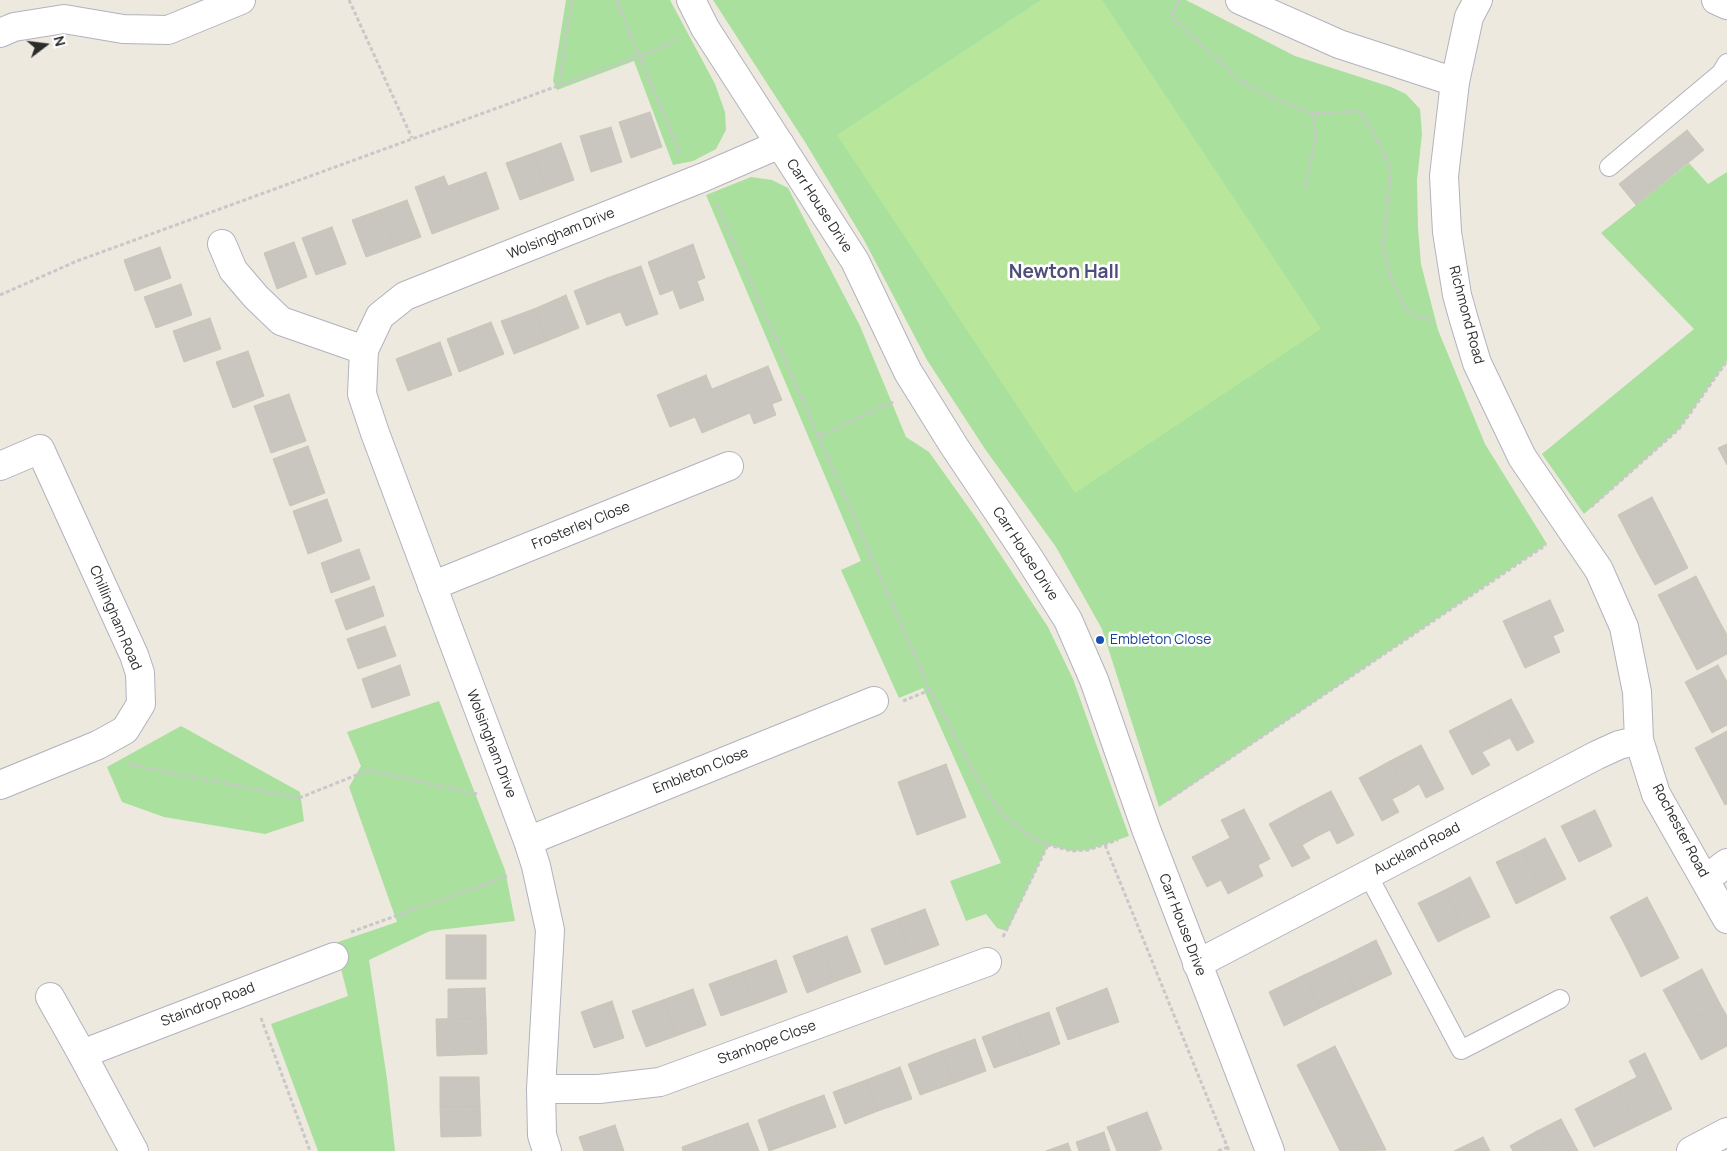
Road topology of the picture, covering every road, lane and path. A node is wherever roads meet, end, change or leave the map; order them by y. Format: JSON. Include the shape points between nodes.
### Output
{"nodes":[{"id":1,"x":241,"y":0,"type":"edge"},
{"id":2,"x":349,"y":0,"type":"edge"},
{"id":3,"x":572,"y":0,"type":"edge"},
{"id":4,"x":616,"y":0,"type":"edge"},
{"id":5,"x":691,"y":0,"type":"edge"},
{"id":6,"x":1179,"y":0,"type":"edge"},
{"id":7,"x":1240,"y":0,"type":"edge"},
{"id":8,"x":1478,"y":0,"type":"edge"},
{"id":9,"x":1716,"y":0,"type":"edge"},
{"id":10,"x":1727,"y":5,"type":"edge"},
{"id":11,"x":706,"y":28,"type":"junction"},
{"id":12,"x":0,"y":33,"type":"edge"},
{"id":13,"x":640,"y":56,"type":"junction"},
{"id":14,"x":1727,"y":63,"type":"edge"},
{"id":15,"x":1455,"y":82,"type":"junction"},
{"id":16,"x":559,"y":85,"type":"junction"},
{"id":17,"x":1313,"y":114,"type":"junction"},
{"id":18,"x":412,"y":138,"type":"junction"},
{"id":19,"x":780,"y":144,"type":"junction"},
{"id":20,"x":1609,"y":167,"type":"dead end"},
{"id":21,"x":698,"y":179,"type":"junction"},
{"id":22,"x":1305,"y":187,"type":"dead end"},
{"id":23,"x":222,"y":244,"type":"dead end"},
{"id":24,"x":0,"y":295,"type":"edge"},
{"id":25,"x":1464,"y":320,"type":"junction"},
{"id":26,"x":364,"y":350,"type":"junction"},
{"id":27,"x":1727,"y":361,"type":"edge"},
{"id":28,"x":919,"y":389,"type":"junction"},
{"id":29,"x":819,"y":436,"type":"junction"},
{"id":30,"x":0,"y":466,"type":"edge"},
{"id":31,"x":729,"y":466,"type":"dead end"},
{"id":32,"x":1570,"y":526,"type":"junction"},
{"id":33,"x":432,"y":586,"type":"junction"},
{"id":34,"x":930,"y":690,"type":"junction"},
{"id":35,"x":886,"y":702,"type":"joint"},
{"id":36,"x":1639,"y":740,"type":"junction"},
{"id":37,"x":98,"y":745,"type":"junction"},
{"id":38,"x":506,"y":784,"type":"junction"},
{"id":39,"x":0,"y":785,"type":"edge"},
{"id":40,"x":1142,"y":816,"type":"junction"},
{"id":41,"x":1048,"y":845,"type":"junction"},
{"id":42,"x":532,"y":853,"type":"junction"},
{"id":43,"x":1727,"y":863,"type":"edge"},
{"id":44,"x":1368,"y":874,"type":"junction"},
{"id":45,"x":1706,"y":879,"type":"junction"},
{"id":46,"x":1727,"y":919,"type":"edge"},
{"id":47,"x":377,"y":922,"type":"dead end"},
{"id":48,"x":334,"y":956,"type":"dead end"},
{"id":49,"x":988,"y":962,"type":"joint"},
{"id":50,"x":1197,"y":964,"type":"junction"},
{"id":51,"x":251,"y":989,"type":"junction"},
{"id":52,"x":50,"y":997,"type":"dead end"},
{"id":53,"x":1560,"y":999,"type":"dead end"},
{"id":54,"x":82,"y":1054,"type":"junction"},
{"id":55,"x":541,"y":1089,"type":"junction"},
{"id":56,"x":1727,"y":1132,"type":"edge"},
{"id":57,"x":1228,"y":1149,"type":"edge"},
{"id":58,"x":134,"y":1151,"type":"edge"},
{"id":59,"x":310,"y":1151,"type":"edge"},
{"id":60,"x":547,"y":1151,"type":"edge"},
{"id":61,"x":1218,"y":1151,"type":"edge"},
{"id":62,"x":1270,"y":1151,"type":"edge"},
{"id":63,"x":1690,"y":1151,"type":"edge"}],
"edges":[{"from":1,"to":12,"type":"street","via":[[168,30],[123,29],[64,20],[14,27]]},
{"from":2,"to":18,"type":"path"},
{"from":3,"to":16,"type":"path"},
{"from":4,"to":13,"type":"path"},
{"from":5,"to":11,"type":"street","name":"Carr House Drive"},
{"from":6,"to":17,"type":"path","via":[[1171,16],[1240,80]]},
{"from":7,"to":15,"type":"street","via":[[1339,44]]},
{"from":8,"to":15,"type":"street","via":[[1469,17]]},
{"from":9,"to":10,"type":"street"},
{"from":11,"to":13,"type":"path"},
{"from":11,"to":19,"type":"street","name":"Carr House Drive"},
{"from":13,"to":16,"type":"path"},
{"from":13,"to":21,"type":"path"},
{"from":14,"to":20,"type":"lane","via":[[1721,73]]},
{"from":15,"to":25,"type":"street","name":"Richmond Road","via":[[1444,176],[1447,232]]},
{"from":16,"to":18,"type":"path"},
{"from":17,"to":22,"type":"path","via":[[1316,139]]},
{"from":17,"to":25,"type":"path","via":[[1359,111],[1391,169],[1383,244],[1391,279],[1402,305],[1415,316],[1432,320]]},
{"from":18,"to":24,"type":"path","via":[[78,261]]},
{"from":19,"to":21,"type":"street","name":"Wolsingham Drive"},
{"from":19,"to":28,"type":"street","name":"Carr House Drive","via":[[855,261]]},
{"from":21,"to":26,"type":"street","name":"Wolsingham Drive","via":[[405,296],[380,316]]},
{"from":21,"to":29,"type":"path"},
{"from":23,"to":26,"type":"street","via":[[233,270],[281,322]]},
{"from":25,"to":32,"type":"street","name":"Richmond Road","via":[[1477,363],[1522,457]]},
{"from":26,"to":33,"type":"street","name":"Wolsingham Drive","via":[[362,394]]},
{"from":27,"to":32,"type":"path","via":[[1679,429]]},
{"from":28,"to":29,"type":"path"},
{"from":28,"to":40,"type":"street","name":"Carr House Drive","via":[[1068,620],[1094,680]]},
{"from":29,"to":34,"type":"path"},
{"from":30,"to":37,"type":"street","name":"Chillingham Road","via":[[40,449],[134,655],[140,673],[141,704],[125,730]]},
{"from":31,"to":33,"type":"street","name":"Frosterley Close"},
{"from":32,"to":36,"type":"street","name":"Richmond Road","via":[[1599,570],[1624,627],[1638,692]]},
{"from":32,"to":40,"type":"path"},
{"from":33,"to":38,"type":"street","name":"Wolsingham Drive"},
{"from":34,"to":35,"type":"path"},
{"from":34,"to":41,"type":"path","via":[[975,774],[999,810],[1022,832]]},
{"from":35,"to":42,"type":"street","name":"Embleton Close"},
{"from":36,"to":44,"type":"street","name":"Auckland Road","via":[[1597,755]]},
{"from":36,"to":45,"type":"street","name":"Rochester Road","via":[[1656,794]]},
{"from":37,"to":38,"type":"path","via":[[120,762],[299,798],[369,770],[476,794]]},
{"from":37,"to":39,"type":"street","name":"Chillingham Road"},
{"from":38,"to":42,"type":"street","name":"Wolsingham Drive"},
{"from":40,"to":50,"type":"street","name":"Carr House Drive"},
{"from":41,"to":49,"type":"path","via":[[1007,931]]},
{"from":41,"to":57,"type":"path","via":[[1072,851],[1105,845]]},
{"from":42,"to":47,"type":"path"},
{"from":42,"to":55,"type":"street","name":"Wolsingham Drive","via":[[550,930]]},
{"from":43,"to":45,"type":"street"},
{"from":44,"to":50,"type":"street","name":"Auckland Road"},
{"from":44,"to":53,"type":"lane","via":[[1460,1050]]},
{"from":45,"to":46,"type":"street","name":"Rochester Road"},
{"from":48,"to":51,"type":"street","name":"Staindrop Road"},
{"from":49,"to":55,"type":"street","name":"Stanhope Close","via":[[660,1082],[599,1089]]},
{"from":50,"to":62,"type":"street","name":"Carr House Drive"},
{"from":51,"to":54,"type":"street","name":"Staindrop Road"},
{"from":51,"to":59,"type":"path"},
{"from":52,"to":54,"type":"street"},
{"from":54,"to":58,"type":"street"},
{"from":55,"to":60,"type":"street","name":"Wolsingham Drive","via":[[542,1135]]},
{"from":56,"to":63,"type":"street"},
{"from":57,"to":61,"type":"path"}]}
